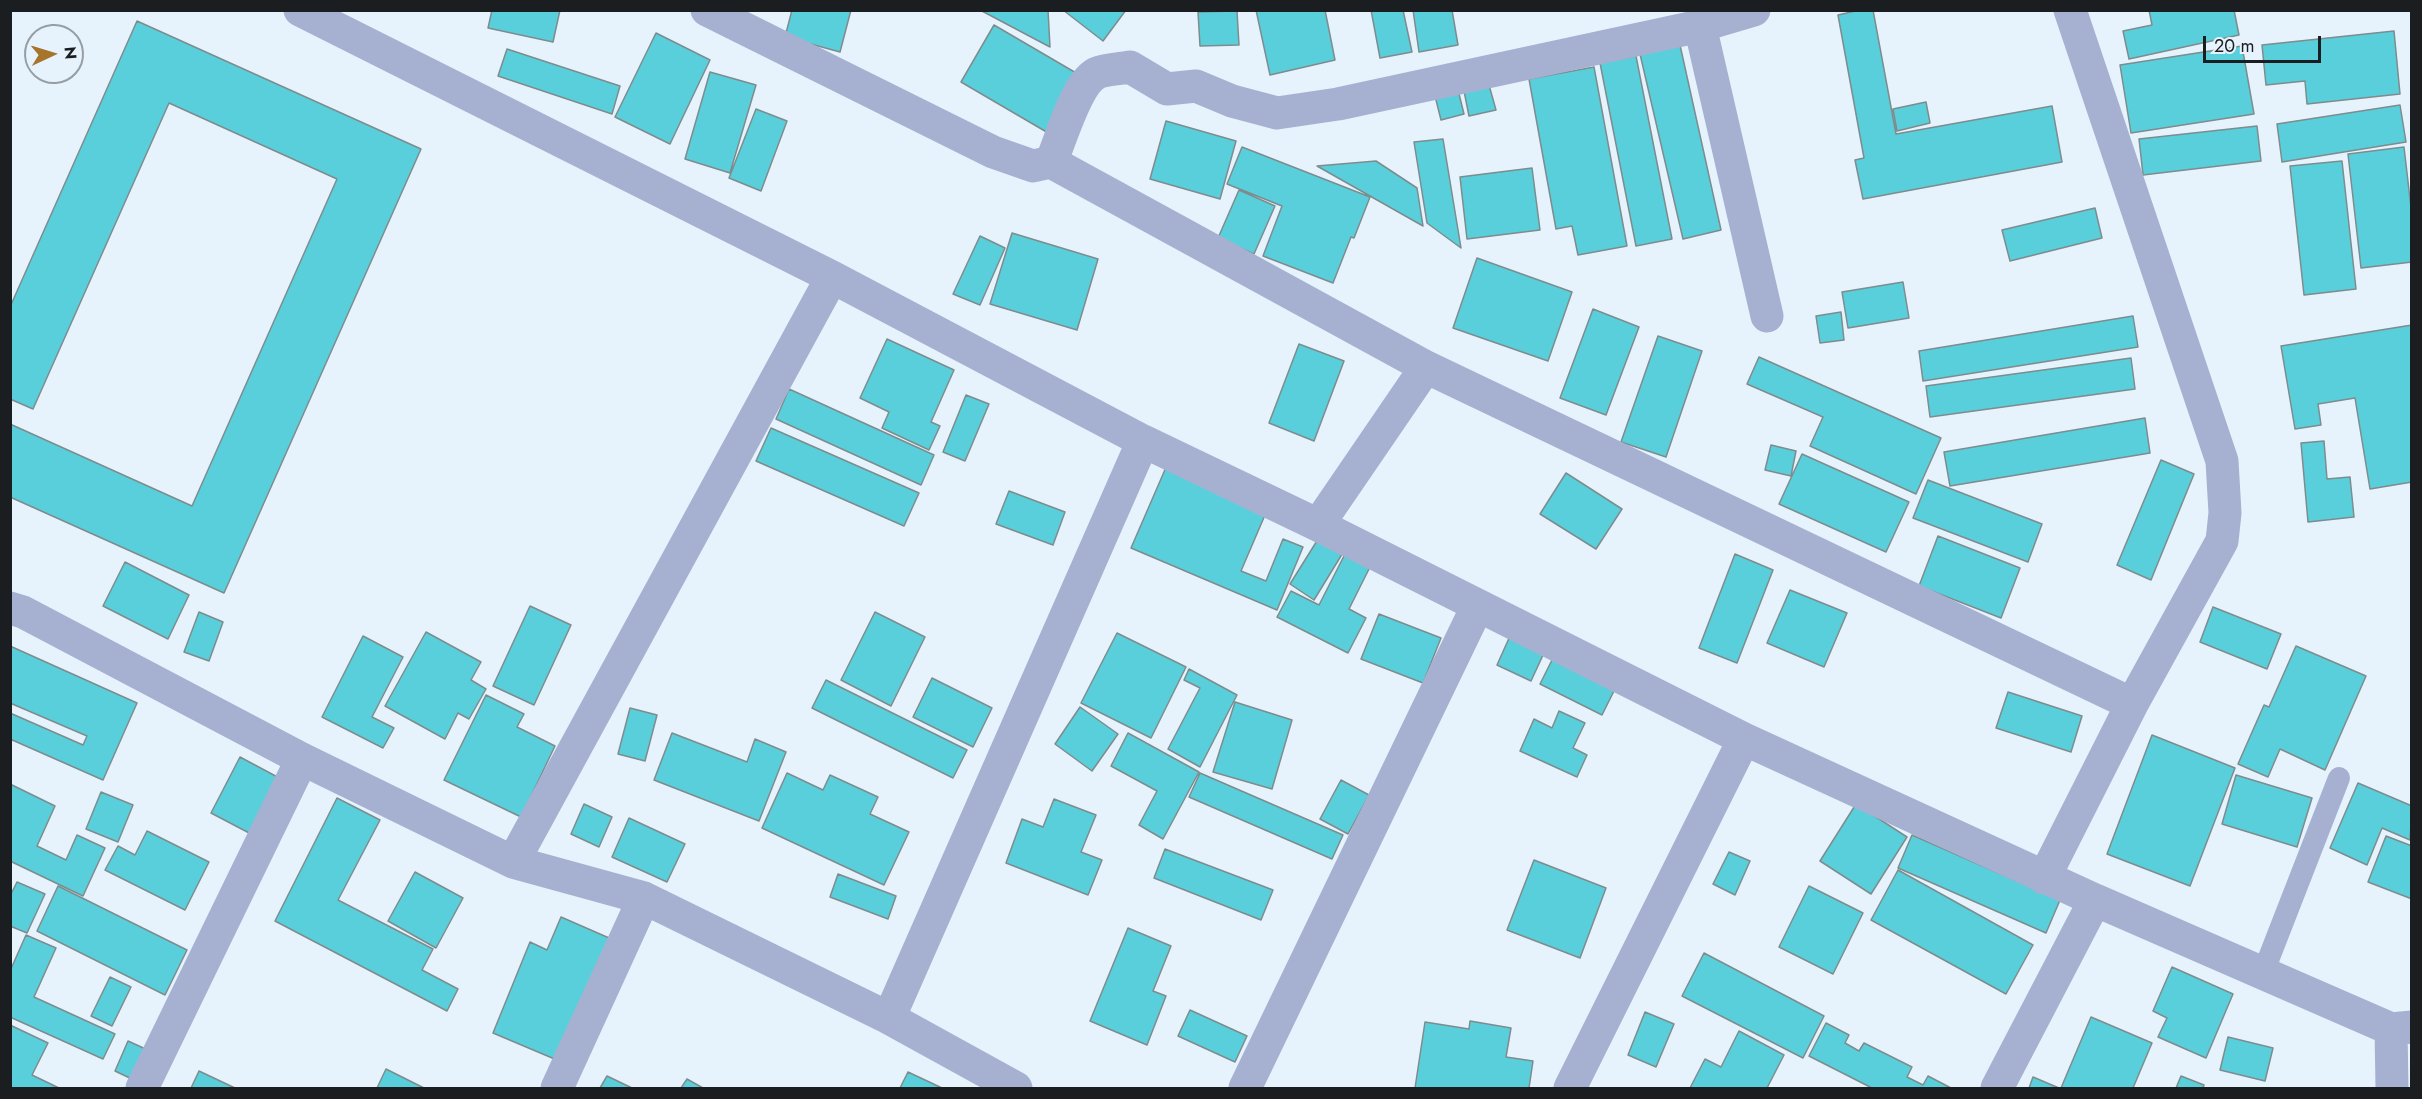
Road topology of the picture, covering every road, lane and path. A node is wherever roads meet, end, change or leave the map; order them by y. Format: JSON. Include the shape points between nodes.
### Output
{"nodes":[{"id":1,"x":300,"y":10,"type":"edge"},
{"id":2,"x":707,"y":10,"type":"edge"},
{"id":3,"x":1754,"y":10,"type":"edge"},
{"id":4,"x":2070,"y":10,"type":"edge"},
{"id":5,"x":1700,"y":26,"type":"junction"},
{"id":6,"x":1051,"y":162,"type":"junction"},
{"id":7,"x":832,"y":277,"type":"junction"},
{"id":8,"x":1767,"y":316,"type":"dead end"},
{"id":9,"x":1426,"y":367,"type":"junction"},
{"id":10,"x":1143,"y":441,"type":"junction"},
{"id":11,"x":1318,"y":525,"type":"junction"},
{"id":12,"x":1477,"y":607,"type":"junction"},
{"id":13,"x":10,"y":608,"type":"edge"},
{"id":14,"x":2132,"y":704,"type":"junction"},
{"id":15,"x":1744,"y":738,"type":"junction"},
{"id":16,"x":302,"y":759,"type":"junction"},
{"id":17,"x":2339,"y":778,"type":"dead end"},
{"id":18,"x":513,"y":862,"type":"junction"},
{"id":19,"x":2044,"y":878,"type":"junction"},
{"id":20,"x":644,"y":898,"type":"junction"},
{"id":21,"x":2095,"y":900,"type":"junction"},
{"id":22,"x":2263,"y":973,"type":"junction"},
{"id":23,"x":889,"y":1018,"type":"junction"},
{"id":24,"x":2401,"y":1028,"type":"edge"},
{"id":25,"x":1005,"y":1086,"type":"edge"},
{"id":26,"x":142,"y":1089,"type":"edge"},
{"id":27,"x":557,"y":1089,"type":"edge"},
{"id":28,"x":1245,"y":1089,"type":"edge"},
{"id":29,"x":1570,"y":1089,"type":"edge"},
{"id":30,"x":1997,"y":1089,"type":"edge"},
{"id":31,"x":2392,"y":1089,"type":"edge"}],
"edges":[{"from":1,"to":7,"type":"street"},
{"from":2,"to":6,"type":"street","via":[[993,152],[1033,166]]},
{"from":3,"to":5,"type":"street"},
{"from":4,"to":14,"type":"street","via":[[2222,461],[2222,542]]},
{"from":5,"to":6,"type":"street","via":[[1338,104],[1277,113],[1196,86],[1167,89],[1130,67],[1096,74],[1076,96]]},
{"from":5,"to":8,"type":"street"},
{"from":6,"to":9,"type":"street"},
{"from":7,"to":10,"type":"street"},
{"from":7,"to":18,"type":"street"},
{"from":9,"to":11,"type":"street"},
{"from":9,"to":14,"type":"street"},
{"from":10,"to":11,"type":"street"},
{"from":10,"to":23,"type":"street"},
{"from":11,"to":12,"type":"street"},
{"from":12,"to":15,"type":"street"},
{"from":12,"to":28,"type":"street"},
{"from":13,"to":16,"type":"street"},
{"from":14,"to":19,"type":"street"},
{"from":15,"to":19,"type":"street"},
{"from":15,"to":29,"type":"street"},
{"from":16,"to":18,"type":"street"},
{"from":16,"to":26,"type":"street"},
{"from":17,"to":22,"type":"lane"},
{"from":18,"to":20,"type":"street"},
{"from":19,"to":21,"type":"street"},
{"from":20,"to":23,"type":"street"},
{"from":20,"to":27,"type":"street"},
{"from":21,"to":22,"type":"street"},
{"from":21,"to":30,"type":"street"},
{"from":22,"to":24,"type":"street"},
{"from":23,"to":25,"type":"street"},
{"from":24,"to":31,"type":"street"}]}
